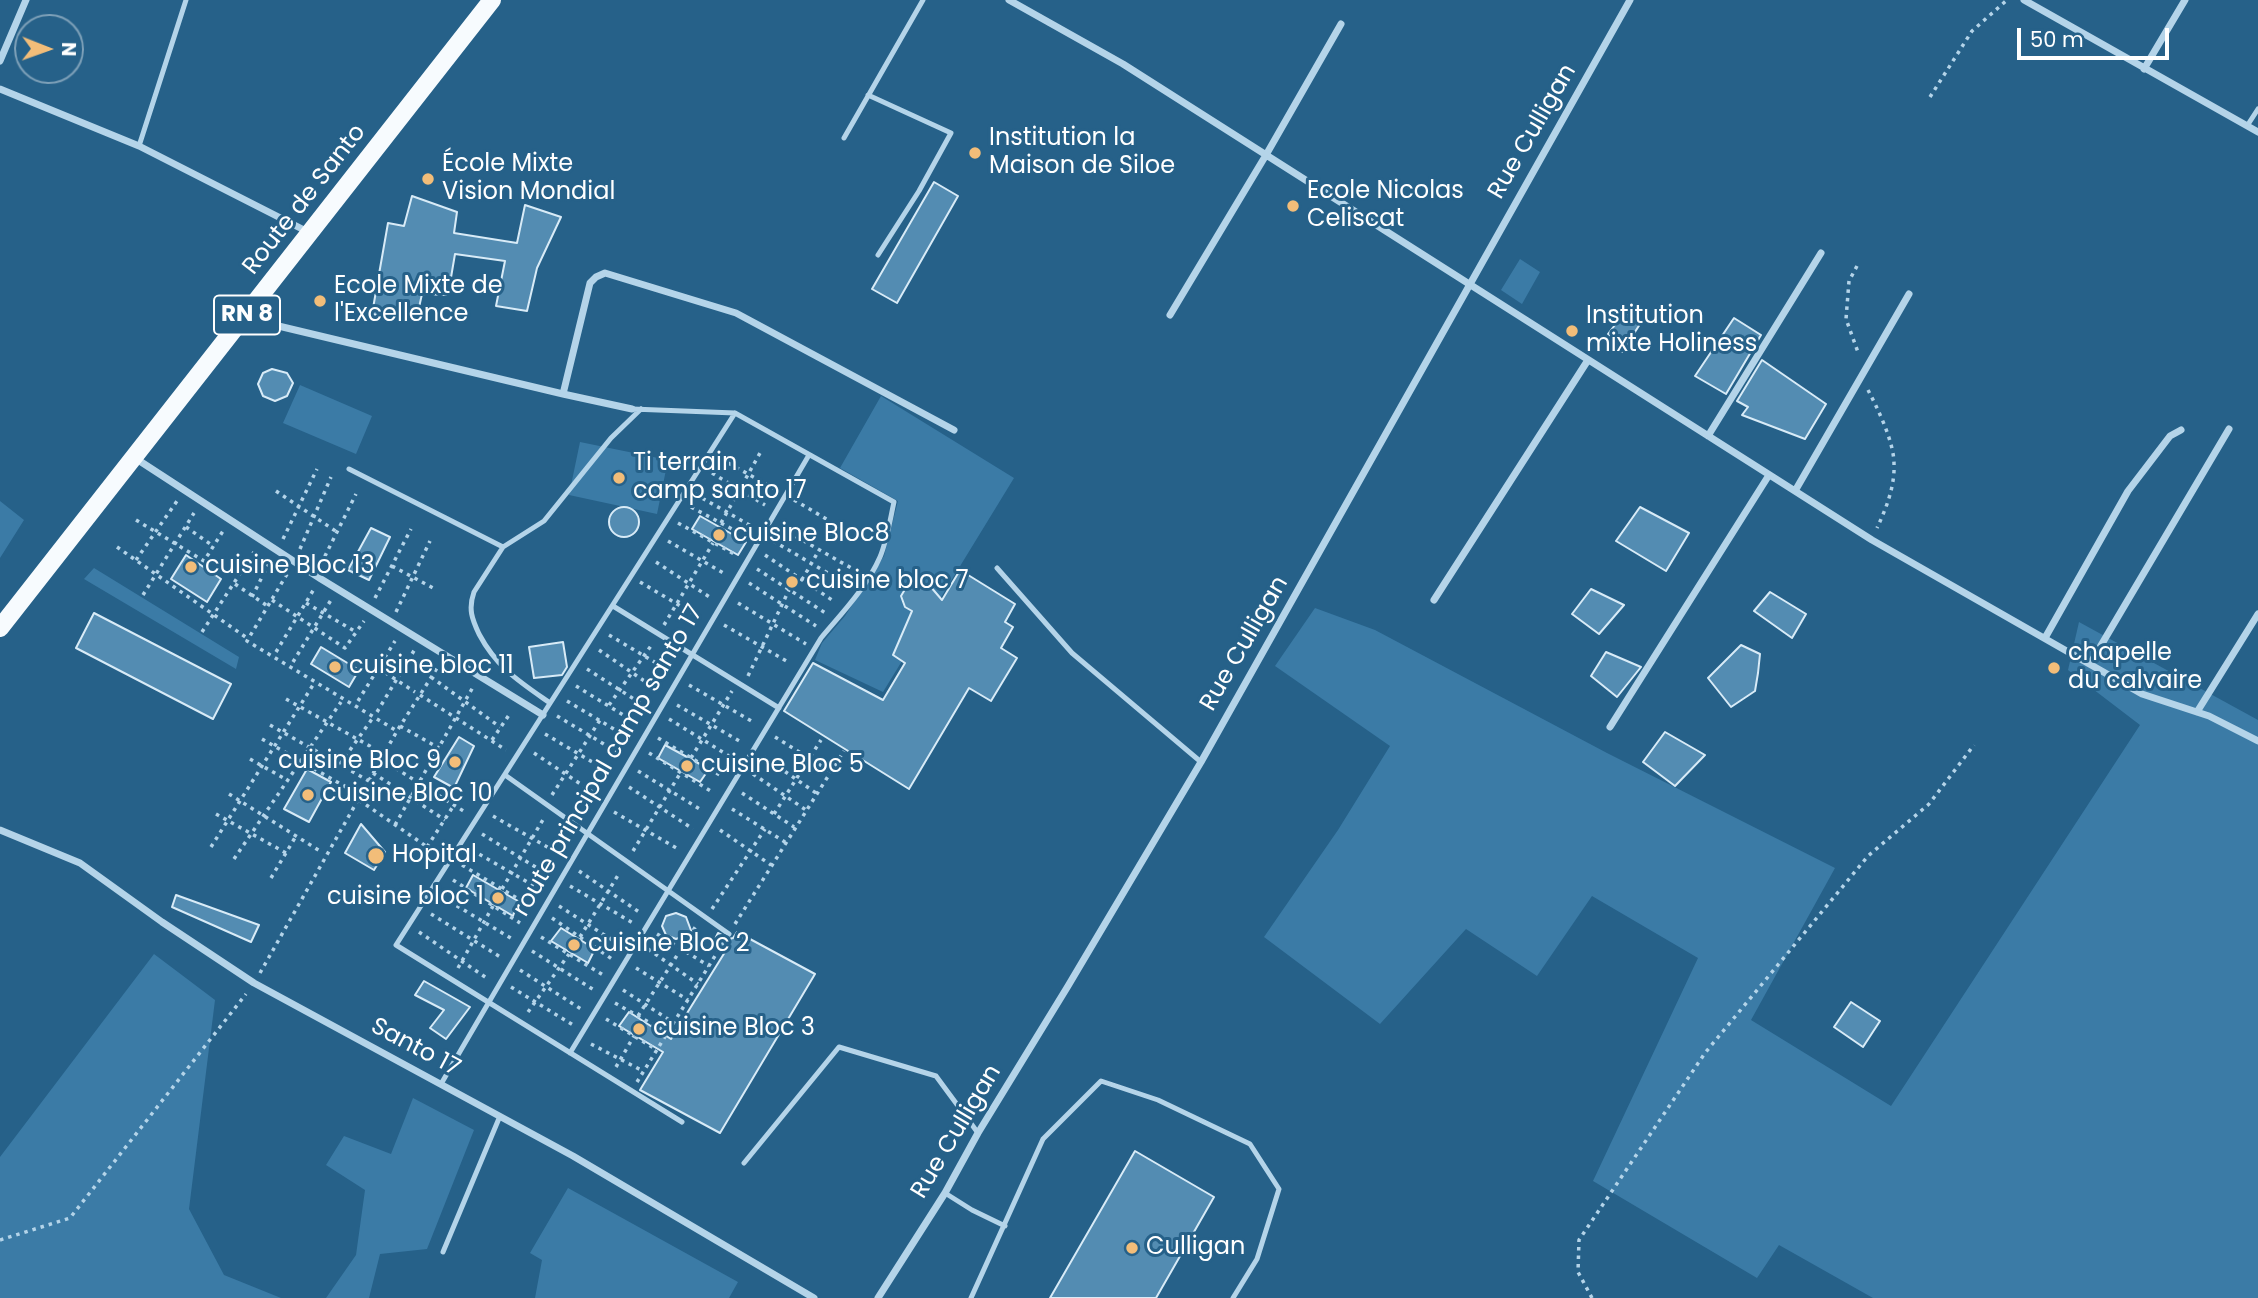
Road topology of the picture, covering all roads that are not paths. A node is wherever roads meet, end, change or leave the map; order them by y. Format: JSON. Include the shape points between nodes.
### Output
{"nodes":[{"id":1,"x":26,"y":0,"type":"edge"},
{"id":2,"x":186,"y":0,"type":"edge"},
{"id":3,"x":492,"y":0,"type":"edge"},
{"id":4,"x":923,"y":0,"type":"edge"},
{"id":5,"x":1009,"y":0,"type":"edge"},
{"id":6,"x":1630,"y":0,"type":"edge"},
{"id":7,"x":2024,"y":0,"type":"edge"},
{"id":8,"x":2185,"y":0,"type":"edge"},
{"id":9,"x":2038,"y":4,"type":"edge"},
{"id":10,"x":1341,"y":24,"type":"dead end"},
{"id":11,"x":0,"y":61,"type":"edge"},
{"id":12,"x":2144,"y":69,"type":"junction"},
{"id":13,"x":0,"y":89,"type":"edge"},
{"id":14,"x":868,"y":95,"type":"junction"},
{"id":15,"x":2258,"y":108,"type":"edge"},
{"id":16,"x":2247,"y":126,"type":"junction"},
{"id":17,"x":2258,"y":132,"type":"edge"},
{"id":18,"x":844,"y":138,"type":"dead end"},
{"id":19,"x":139,"y":146,"type":"junction"},
{"id":20,"x":1266,"y":155,"type":"junction"},
{"id":21,"x":310,"y":233,"type":"junction"},
{"id":22,"x":1821,"y":253,"type":"dead end"},
{"id":23,"x":878,"y":255,"type":"dead end"},
{"id":24,"x":1469,"y":283,"type":"junction"},
{"id":25,"x":1909,"y":294,"type":"dead end"},
{"id":26,"x":1170,"y":315,"type":"dead end"},
{"id":27,"x":245,"y":318,"type":"junction"},
{"id":28,"x":1588,"y":360,"type":"junction"},
{"id":29,"x":563,"y":394,"type":"junction"},
{"id":30,"x":636,"y":409,"type":"junction"},
{"id":31,"x":735,"y":413,"type":"junction"},
{"id":32,"x":2229,"y":429,"type":"dead end"},
{"id":33,"x":954,"y":430,"type":"dead end"},
{"id":34,"x":2181,"y":430,"type":"dead end"},
{"id":35,"x":1708,"y":436,"type":"junction"},
{"id":36,"x":809,"y":455,"type":"junction"},
{"id":37,"x":133,"y":457,"type":"junction"},
{"id":38,"x":349,"y":469,"type":"dead end"},
{"id":39,"x":1769,"y":475,"type":"junction"},
{"id":40,"x":1795,"y":491,"type":"junction"},
{"id":41,"x":503,"y":547,"type":"junction"},
{"id":42,"x":997,"y":568,"type":"dead end"},
{"id":43,"x":1434,"y":600,"type":"dead end"},
{"id":44,"x":613,"y":606,"type":"junction"},
{"id":45,"x":2258,"y":614,"type":"edge"},
{"id":46,"x":0,"y":628,"type":"edge"},
{"id":47,"x":2045,"y":638,"type":"junction"},
{"id":48,"x":692,"y":655,"type":"junction"},
{"id":49,"x":2091,"y":664,"type":"junction"},
{"id":50,"x":550,"y":703,"type":"junction"},
{"id":51,"x":779,"y":708,"type":"junction"},
{"id":52,"x":2197,"y":712,"type":"junction"},
{"id":53,"x":544,"y":713,"type":"junction"},
{"id":54,"x":1610,"y":727,"type":"dead end"},
{"id":55,"x":2258,"y":741,"type":"edge"},
{"id":56,"x":1201,"y":762,"type":"junction"},
{"id":57,"x":505,"y":775,"type":"junction"},
{"id":58,"x":0,"y":830,"type":"edge"},
{"id":59,"x":587,"y":833,"type":"junction"},
{"id":60,"x":668,"y":891,"type":"junction"},
{"id":61,"x":729,"y":934,"type":"road end"},
{"id":62,"x":488,"y":1002,"type":"junction"},
{"id":63,"x":570,"y":1053,"type":"junction"},
{"id":64,"x":441,"y":1084,"type":"junction"},
{"id":65,"x":500,"y":1116,"type":"junction"},
{"id":66,"x":682,"y":1122,"type":"dead end"},
{"id":67,"x":978,"y":1133,"type":"junction"},
{"id":68,"x":744,"y":1163,"type":"dead end"},
{"id":69,"x":946,"y":1193,"type":"junction"},
{"id":70,"x":1005,"y":1226,"type":"junction"},
{"id":71,"x":443,"y":1252,"type":"dead end"},
{"id":72,"x":814,"y":1298,"type":"edge"},
{"id":73,"x":878,"y":1298,"type":"edge"},
{"id":74,"x":971,"y":1298,"type":"edge"},
{"id":75,"x":1233,"y":1298,"type":"edge"}],
"edges":[{"from":1,"to":11,"type":"street"},
{"from":2,"to":19,"type":"lane"},
{"from":3,"to":21,"type":"main road","name":"Route de Santo","number":"RN 8"},
{"from":4,"to":14,"type":"lane"},
{"from":5,"to":20,"type":"street","via":[[1123,64]]},
{"from":6,"to":24,"type":"street","name":"Rue Culligan"},
{"from":7,"to":9,"type":"street"},
{"from":8,"to":12,"type":"street"},
{"from":9,"to":12,"type":"street"},
{"from":10,"to":20,"type":"street"},
{"from":12,"to":16,"type":"street"},
{"from":13,"to":19,"type":"street"},
{"from":14,"to":18,"type":"lane"},
{"from":14,"to":23,"type":"lane","via":[[951,133]]},
{"from":15,"to":16,"type":"lane"},
{"from":16,"to":17,"type":"street"},
{"from":19,"to":21,"type":"street"},
{"from":20,"to":24,"type":"street"},
{"from":20,"to":26,"type":"street"},
{"from":21,"to":27,"type":"main road","name":"Route de Santo","number":"RN 8"},
{"from":22,"to":35,"type":"street"},
{"from":24,"to":28,"type":"street"},
{"from":24,"to":56,"type":"street","name":"Rue Culligan"},
{"from":25,"to":40,"type":"street"},
{"from":27,"to":29,"type":"street"},
{"from":27,"to":37,"type":"main road","name":"Route de Santo","number":"RN 8"},
{"from":28,"to":35,"type":"street"},
{"from":28,"to":43,"type":"street"},
{"from":29,"to":30,"type":"street"},
{"from":29,"to":33,"type":"street","via":[[590,283],[605,273],[736,313]]},
{"from":30,"to":31,"type":"lane"},
{"from":30,"to":41,"type":"lane","via":[[544,521]]},
{"from":31,"to":36,"type":"lane"},
{"from":31,"to":44,"type":"lane"},
{"from":32,"to":49,"type":"street"},
{"from":34,"to":47,"type":"street","via":[[2170,436],[2128,491]]},
{"from":35,"to":39,"type":"street"},
{"from":36,"to":48,"type":"lane","name":"route principal camp santo 17"},
{"from":36,"to":51,"type":"lane","via":[[894,502],[872,573],[821,638]]},
{"from":37,"to":46,"type":"main road","name":"Route de Santo","number":"RN 8"},
{"from":37,"to":53,"type":"street","via":[[338,589]]},
{"from":38,"to":41,"type":"lane"},
{"from":39,"to":40,"type":"street"},
{"from":39,"to":54,"type":"street"},
{"from":40,"to":47,"type":"street"},
{"from":41,"to":50,"type":"lane","via":[[474,592],[471,617],[489,654]]},
{"from":42,"to":56,"type":"lane","via":[[1072,653]]},
{"from":44,"to":48,"type":"lane"},
{"from":44,"to":50,"type":"lane"},
{"from":45,"to":52,"type":"street"},
{"from":47,"to":49,"type":"street"},
{"from":48,"to":51,"type":"lane"},
{"from":48,"to":59,"type":"lane","name":"route principal camp santo 17"},
{"from":49,"to":52,"type":"street","via":[[2142,694]]},
{"from":50,"to":53,"type":"lane"},
{"from":51,"to":60,"type":"lane"},
{"from":52,"to":55,"type":"street"},
{"from":53,"to":57,"type":"lane"},
{"from":56,"to":67,"type":"street","name":"Rue Culligan"},
{"from":57,"to":59,"type":"lane"},
{"from":57,"to":62,"type":"lane","via":[[397,945]]},
{"from":58,"to":64,"type":"street","name":"Santo 17","via":[[80,863],[254,983]]},
{"from":59,"to":60,"type":"lane"},
{"from":59,"to":62,"type":"lane","name":"route principal camp santo 17"},
{"from":60,"to":61,"type":"lane"},
{"from":60,"to":63,"type":"lane"},
{"from":62,"to":63,"type":"lane"},
{"from":62,"to":64,"type":"lane","name":"route principal camp santo 17"},
{"from":63,"to":66,"type":"lane"},
{"from":64,"to":65,"type":"street","name":"Santo 17"},
{"from":65,"to":71,"type":"lane"},
{"from":65,"to":72,"type":"street","name":"Santo 17"},
{"from":67,"to":68,"type":"lane","via":[[936,1076],[839,1047]]},
{"from":67,"to":69,"type":"street","name":"Rue Culligan"},
{"from":69,"to":70,"type":"lane"},
{"from":69,"to":73,"type":"street","name":"Rue Culligan"},
{"from":70,"to":74,"type":"lane"},
{"from":70,"to":75,"type":"lane","via":[[1043,1139],[1101,1081],[1158,1100],[1250,1144],[1279,1189],[1256,1259]]}]}
